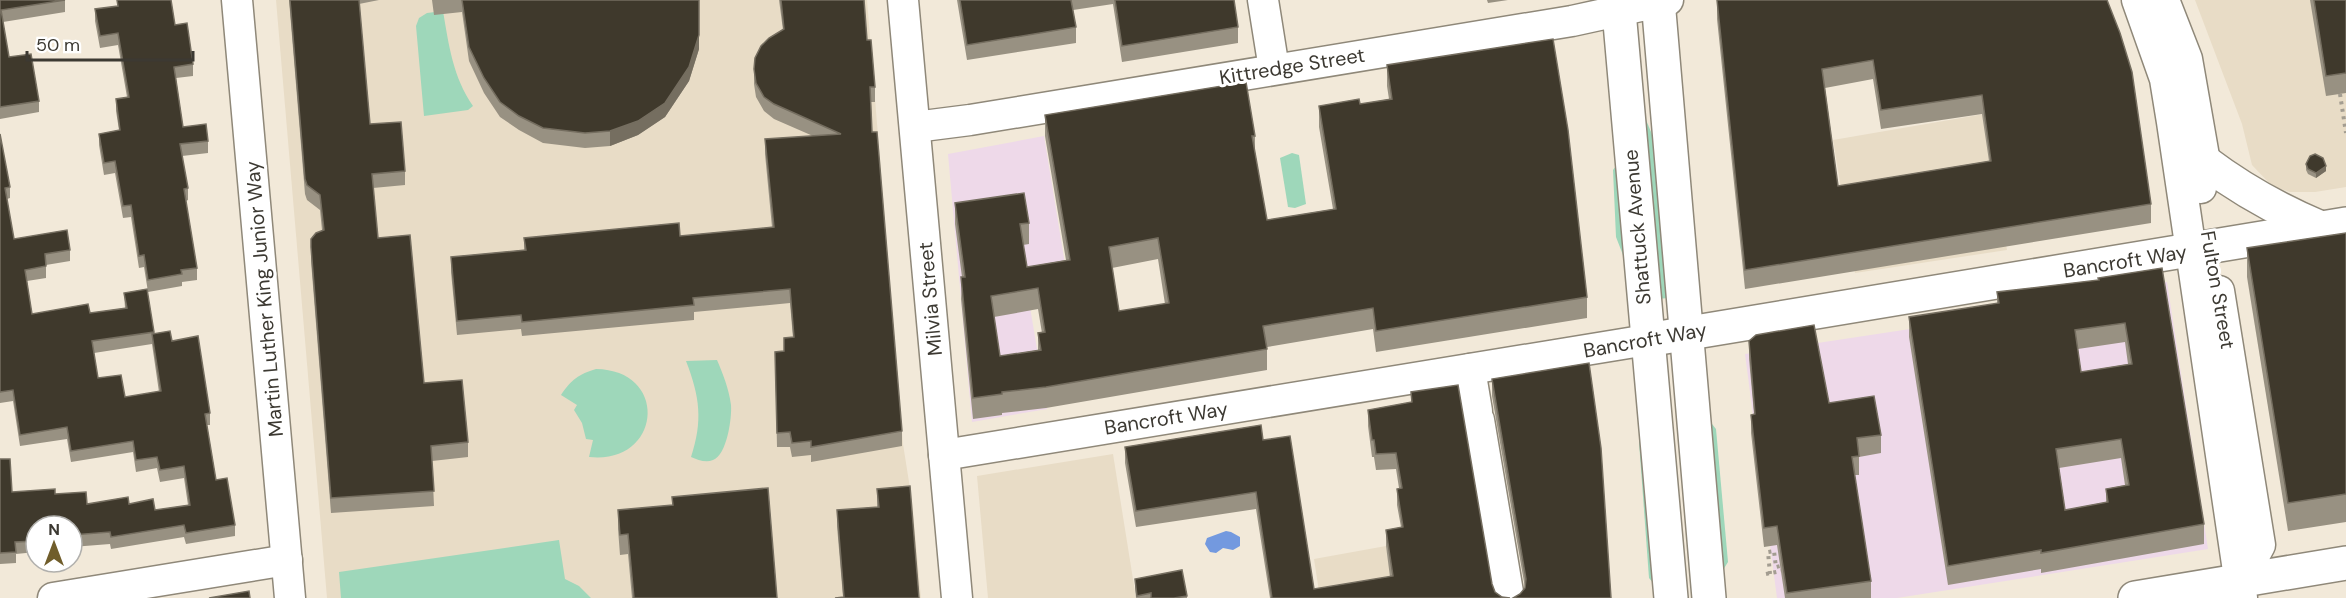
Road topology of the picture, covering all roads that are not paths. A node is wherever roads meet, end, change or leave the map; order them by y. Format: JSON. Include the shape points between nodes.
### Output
{"nodes":[{"id":1,"x":237,"y":0,"type":"edge"},
{"id":2,"x":903,"y":0,"type":"edge"},
{"id":3,"x":1263,"y":0,"type":"edge"},
{"id":4,"x":2137,"y":0,"type":"edge"},
{"id":5,"x":2164,"y":0,"type":"edge"},
{"id":6,"x":1661,"y":1,"type":"edge"},
{"id":7,"x":1618,"y":5,"type":"edge"},
{"id":8,"x":1274,"y":69,"type":"junction"},
{"id":9,"x":915,"y":127,"type":"junction"},
{"id":10,"x":2205,"y":162,"type":"junction"},
{"id":11,"x":2333,"y":226,"type":"edge"},
{"id":12,"x":2202,"y":248,"type":"junction"},
{"id":13,"x":1687,"y":333,"type":"junction"},
{"id":14,"x":1647,"y":340,"type":"junction"},
{"id":15,"x":1470,"y":369,"type":"junction"},
{"id":16,"x":944,"y":455,"type":"junction"},
{"id":17,"x":287,"y":560,"type":"junction"},
{"id":18,"x":2346,"y":563,"type":"edge"},
{"id":19,"x":2242,"y":589,"type":"edge"},
{"id":20,"x":53,"y":598,"type":"edge"},
{"id":21,"x":290,"y":598,"type":"edge"},
{"id":22,"x":957,"y":598,"type":"edge"},
{"id":23,"x":1509,"y":598,"type":"edge"},
{"id":24,"x":1671,"y":598,"type":"edge"},
{"id":25,"x":1709,"y":598,"type":"edge"},
{"id":26,"x":2135,"y":598,"type":"edge"}],
"edges":[{"from":1,"to":17,"type":"street","name":"Martin Luther King Junior Way"},
{"from":2,"to":9,"type":"street","name":"Milvia Street"},
{"from":3,"to":8,"type":"street"},
{"from":4,"to":12,"type":"street","name":"Fulton Street","via":[[2164,79]]},
{"from":5,"to":10,"type":"street","name":"Fulton Street","via":[[2187,59]]},
{"from":6,"to":7,"type":"street","name":"Kittredge Street"},
{"from":6,"to":13,"type":"main road","name":"Shattuck Avenue"},
{"from":7,"to":8,"type":"street","name":"Kittredge Street","via":[[1572,21]]},
{"from":7,"to":14,"type":"main road","name":"Shattuck Avenue"},
{"from":8,"to":9,"type":"street","name":"Kittredge Street"},
{"from":9,"to":16,"type":"street","name":"Milvia Street"},
{"from":10,"to":11,"type":"main road","via":[[2272,207]]},
{"from":10,"to":12,"type":"street","name":"Fulton Street","via":[[2201,185]]},
{"from":11,"to":12,"type":"main road","name":"Bancroft Way"},
{"from":12,"to":13,"type":"main road","name":"Bancroft Way"},
{"from":12,"to":19,"type":"street","name":"Fulton Street","via":[[2260,545]]},
{"from":13,"to":14,"type":"main road","name":"Bancroft Way"},
{"from":13,"to":25,"type":"main road","name":"Shattuck Avenue"},
{"from":14,"to":15,"type":"street","name":"Bancroft Way"},
{"from":14,"to":24,"type":"main road","name":"Shattuck Avenue"},
{"from":15,"to":16,"type":"street","name":"Bancroft Way"},
{"from":15,"to":23,"type":"street"},
{"from":16,"to":22,"type":"street","name":"Milvia Street"},
{"from":17,"to":20,"type":"street"},
{"from":17,"to":21,"type":"street","name":"Martin Luther King Junior Way"},
{"from":18,"to":19,"type":"main road"},
{"from":19,"to":26,"type":"main road"}]}
